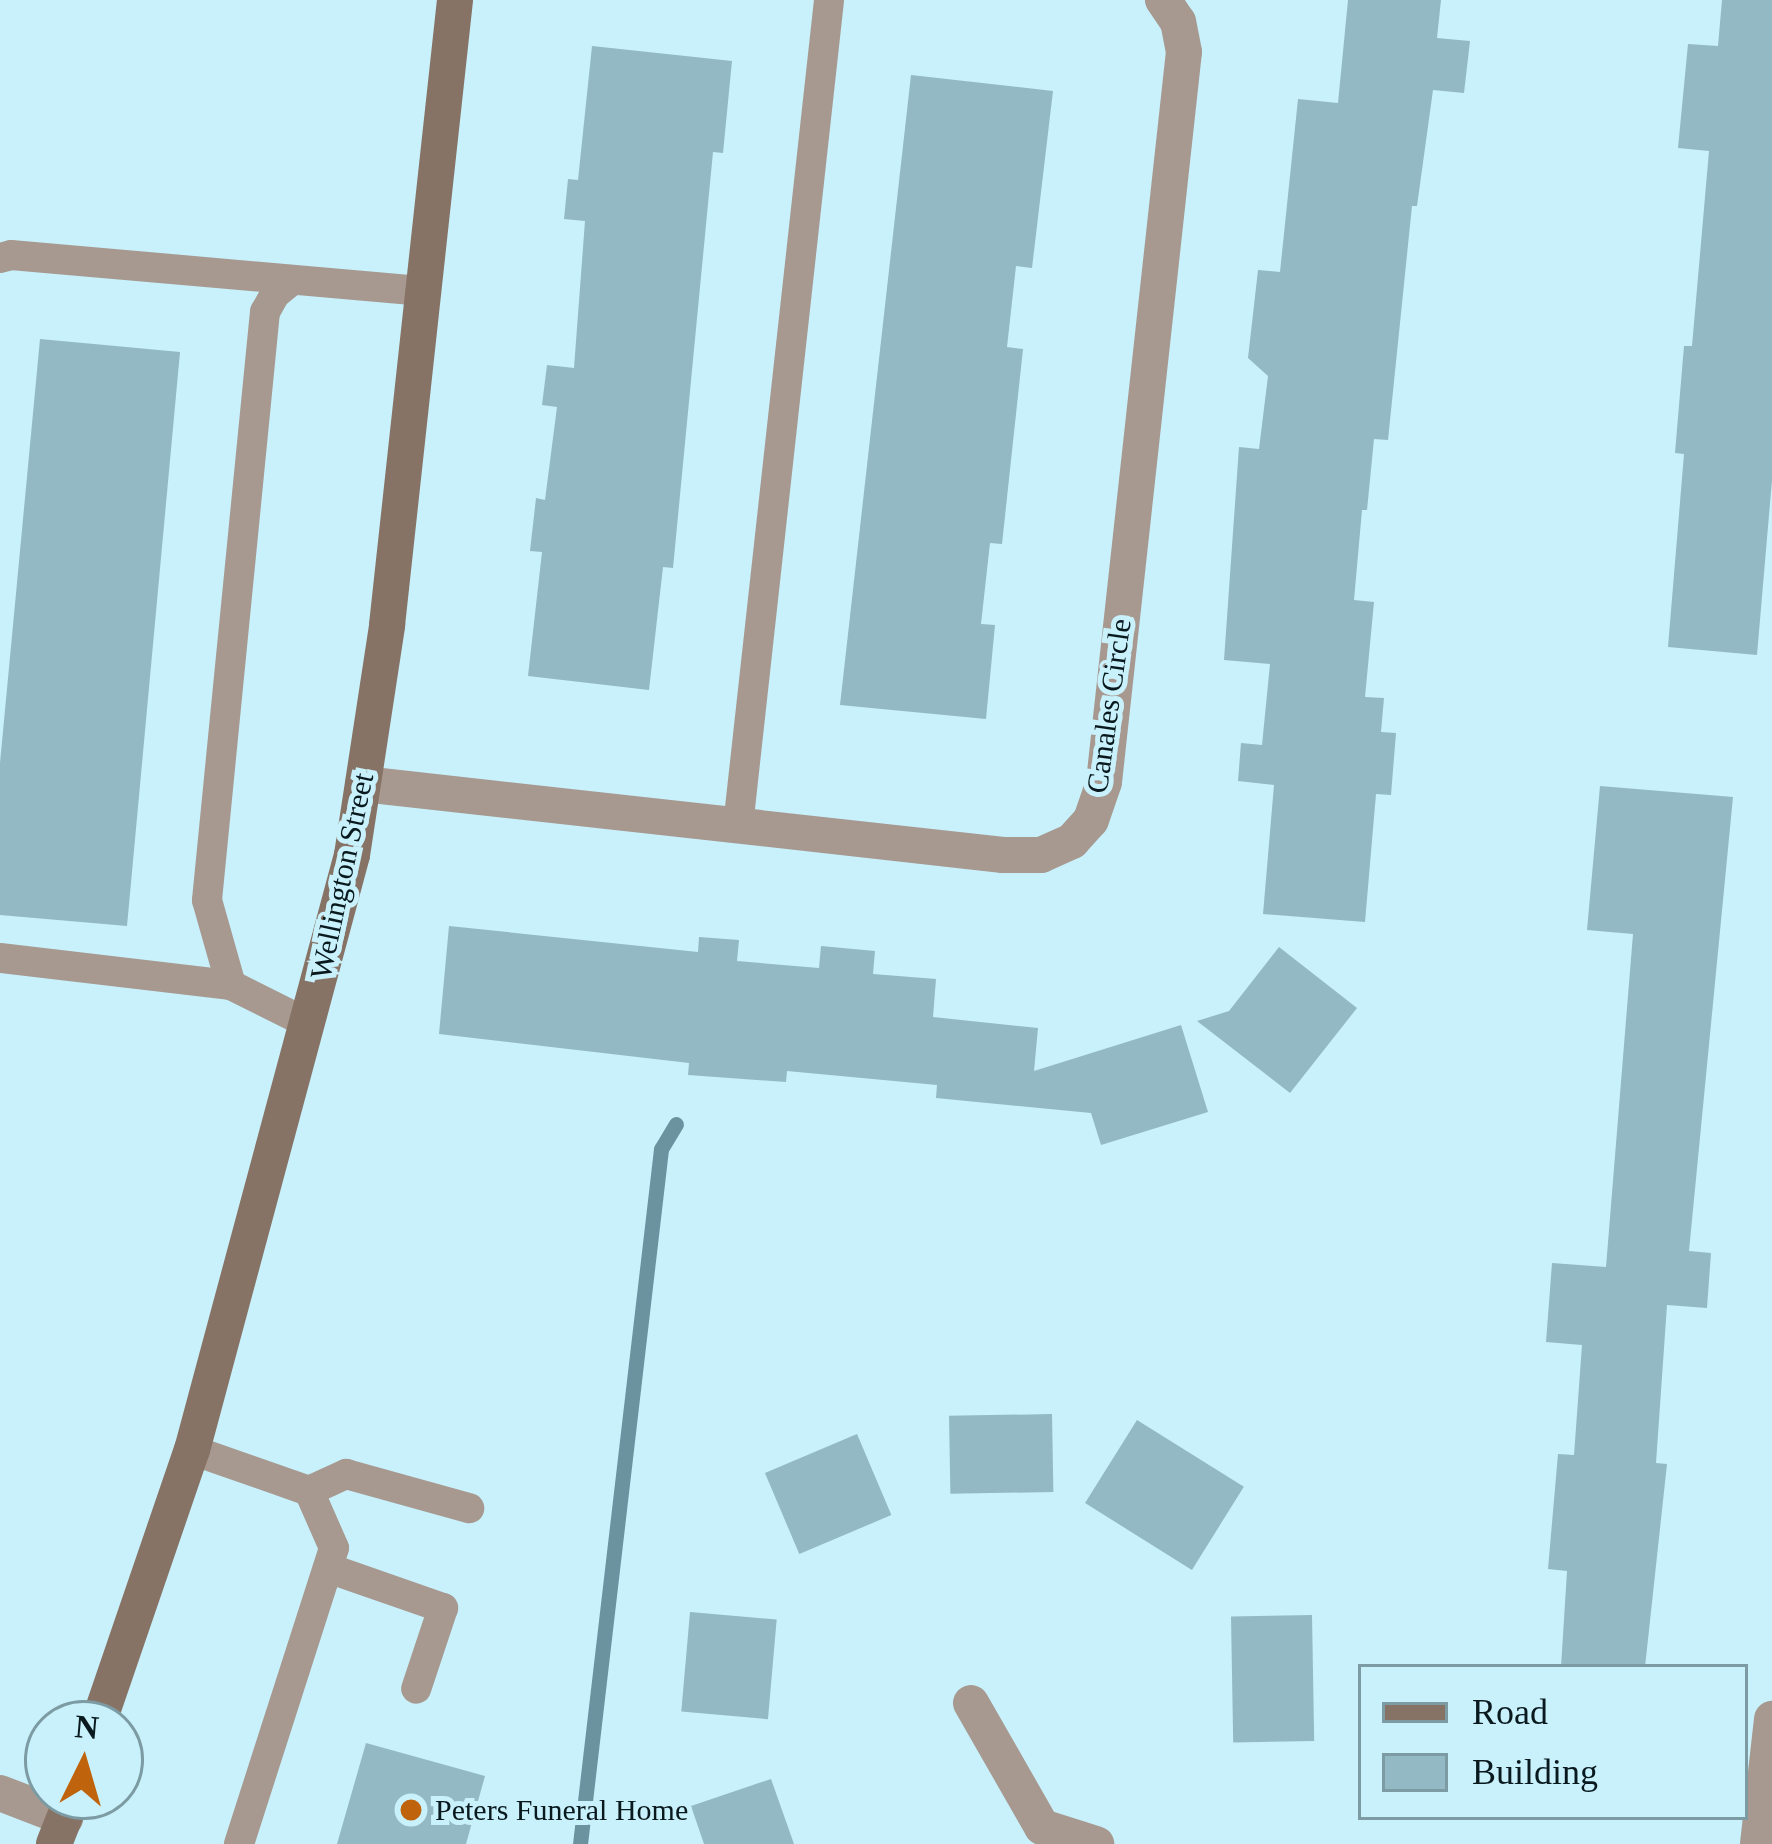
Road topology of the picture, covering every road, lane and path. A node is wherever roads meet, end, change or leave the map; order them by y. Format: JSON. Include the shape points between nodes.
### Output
{"nodes":[{"id":1,"x":455,"y":0,"type":"edge"},
{"id":2,"x":829,"y":0,"type":"edge"},
{"id":3,"x":1163,"y":0,"type":"edge"},
{"id":4,"x":0,"y":258,"type":"edge"},
{"id":5,"x":291,"y":281,"type":"junction"},
{"id":6,"x":423,"y":291,"type":"junction"},
{"id":7,"x":363,"y":784,"type":"junction"},
{"id":8,"x":738,"y":826,"type":"junction"},
{"id":9,"x":0,"y":958,"type":"edge"},
{"id":10,"x":231,"y":985,"type":"junction"},
{"id":11,"x":308,"y":1024,"type":"junction"},
{"id":12,"x":192,"y":1450,"type":"junction"},
{"id":13,"x":309,"y":1491,"type":"junction"},
{"id":14,"x":469,"y":1508,"type":"dead end"},
{"id":15,"x":328,"y":1568,"type":"junction"},
{"id":16,"x":416,"y":1689,"type":"dead end"},
{"id":17,"x":106,"y":1700,"type":"edge"},
{"id":18,"x":970,"y":1703,"type":"dead end"},
{"id":19,"x":1772,"y":1718,"type":"edge"},
{"id":20,"x":239,"y":1844,"type":"edge"},
{"id":21,"x":1096,"y":1844,"type":"edge"},
{"id":22,"x":1758,"y":1844,"type":"edge"}],
"edges":[{"from":1,"to":6,"type":"street","name":"Wellington Street"},
{"from":2,"to":8,"type":"lane"},
{"from":3,"to":8,"type":"street","name":"Canales Circle","via":[[1184,52],[1104,782],[1091,820],[1072,841],[1040,855]]},
{"from":4,"to":5,"type":"lane"},
{"from":5,"to":6,"type":"lane"},
{"from":5,"to":10,"type":"lane","via":[[265,312],[207,900]]},
{"from":6,"to":7,"type":"street","name":"Wellington Street"},
{"from":7,"to":8,"type":"street","name":"Canales Circle"},
{"from":7,"to":11,"type":"street","name":"Wellington Street"},
{"from":9,"to":10,"type":"lane"},
{"from":10,"to":11,"type":"lane"},
{"from":11,"to":12,"type":"street","name":"Wellington Street"},
{"from":12,"to":13,"type":"lane"},
{"from":12,"to":17,"type":"street","name":"Wellington Street"},
{"from":13,"to":14,"type":"lane","via":[[346,1474]]},
{"from":13,"to":15,"type":"lane","via":[[334,1548]]},
{"from":15,"to":16,"type":"lane","via":[[443,1608]]},
{"from":15,"to":20,"type":"lane"},
{"from":18,"to":21,"type":"street","via":[[1042,1827]]},
{"from":19,"to":22,"type":"street"}]}
